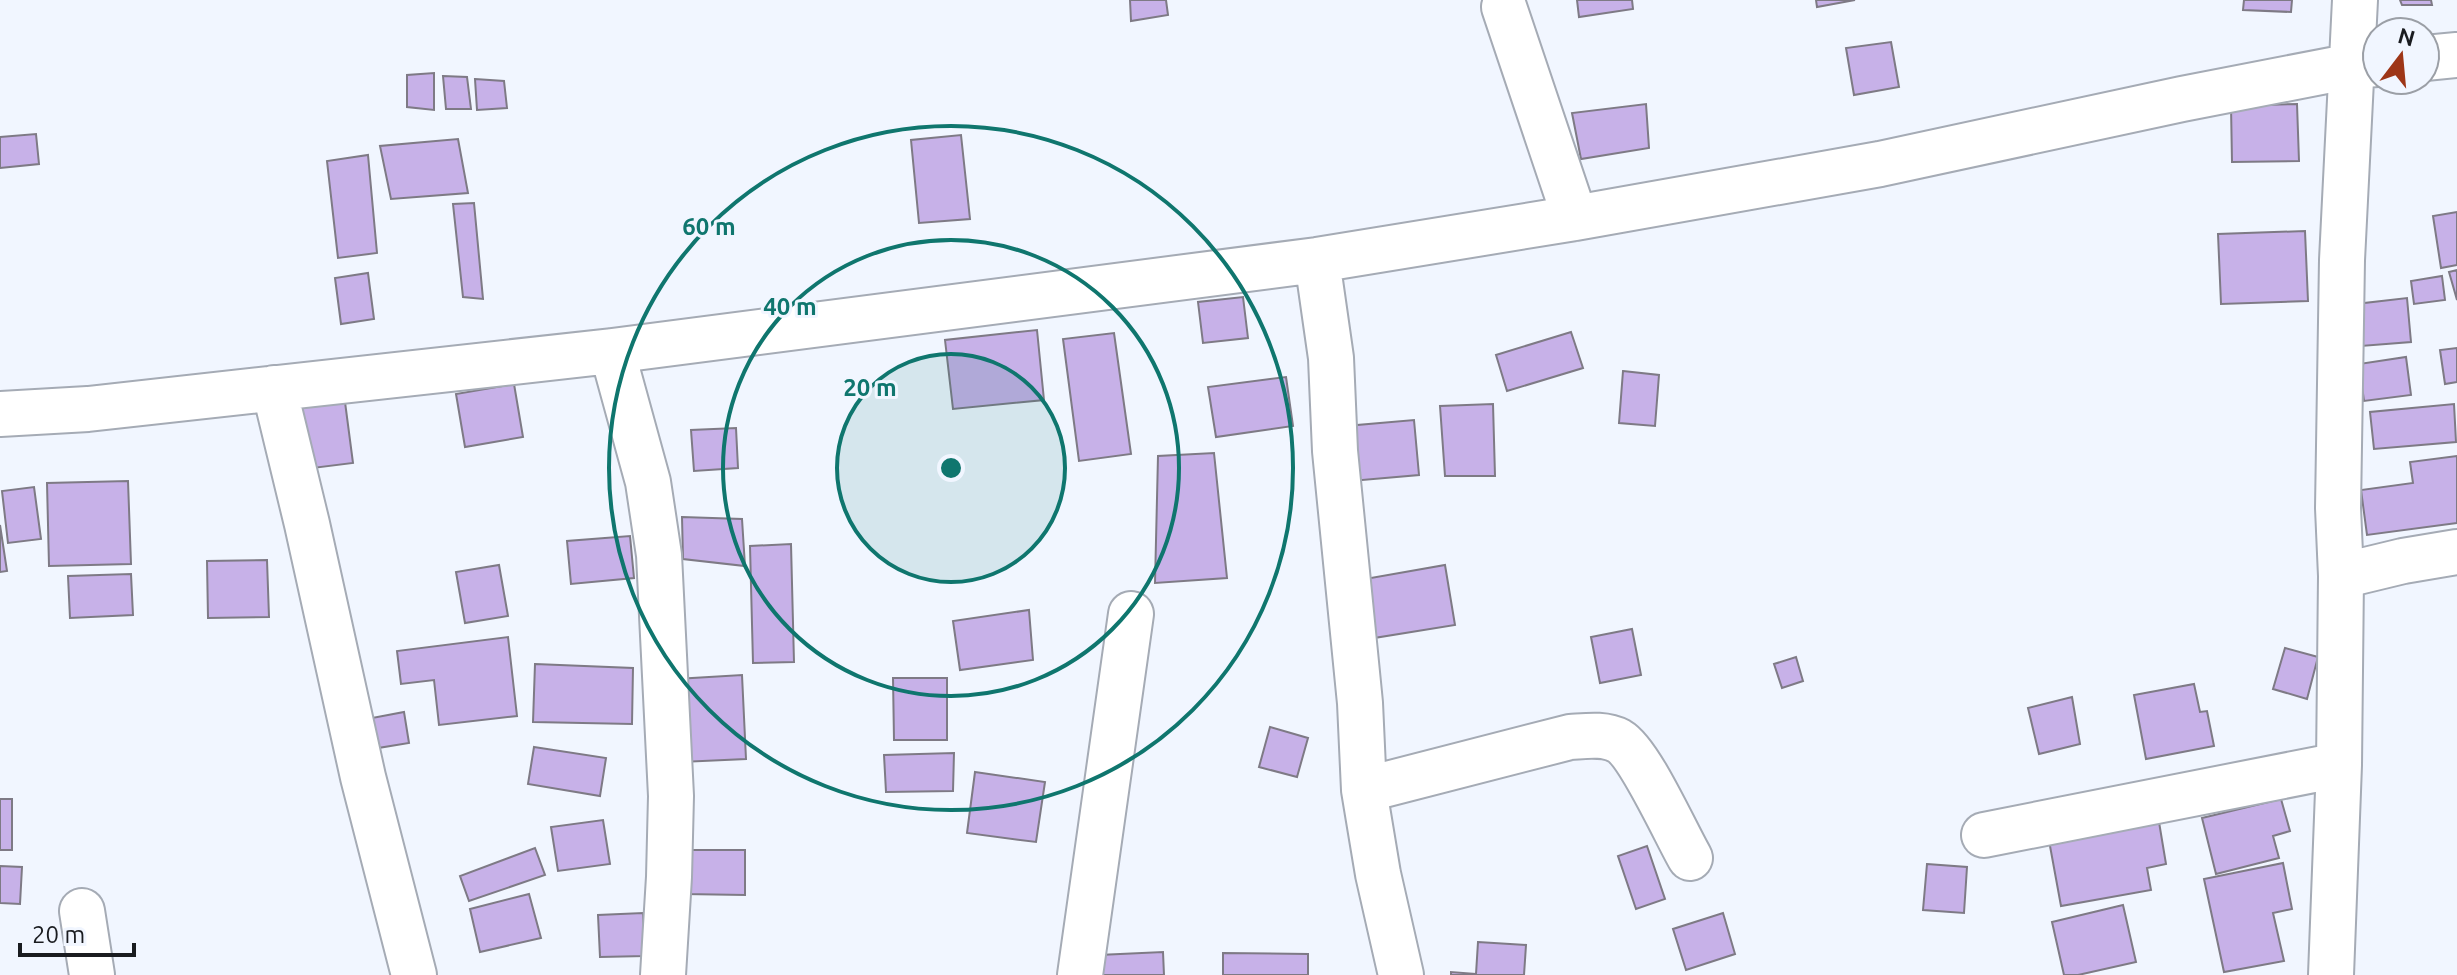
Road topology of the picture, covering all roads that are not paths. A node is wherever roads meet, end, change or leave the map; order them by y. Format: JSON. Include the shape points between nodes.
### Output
{"nodes":[{"id":1,"x":2355,"y":0,"type":"edge"},
{"id":2,"x":1504,"y":7,"type":"dead end"},
{"id":3,"x":2361,"y":43,"type":"edge"},
{"id":4,"x":2361,"y":66,"type":"edge"},
{"id":5,"x":2361,"y":92,"type":"edge"},
{"id":6,"x":1575,"y":218,"type":"junction"},
{"id":7,"x":1317,"y":260,"type":"junction"},
{"id":8,"x":612,"y":351,"type":"junction"},
{"id":9,"x":274,"y":388,"type":"junction"},
{"id":10,"x":0,"y":414,"type":"edge"},
{"id":11,"x":2457,"y":552,"type":"edge"},
{"id":12,"x":2341,"y":576,"type":"junction"},
{"id":13,"x":1131,"y":614,"type":"dead end"},
{"id":14,"x":2339,"y":765,"type":"junction"},
{"id":15,"x":1364,"y":790,"type":"junction"},
{"id":16,"x":1984,"y":835,"type":"dead end"},
{"id":17,"x":1690,"y":858,"type":"dead end"},
{"id":18,"x":82,"y":911,"type":"dead end"},
{"id":19,"x":92,"y":975,"type":"edge"},
{"id":20,"x":414,"y":975,"type":"edge"},
{"id":21,"x":663,"y":975,"type":"edge"},
{"id":22,"x":1080,"y":975,"type":"edge"},
{"id":23,"x":1401,"y":975,"type":"edge"},
{"id":24,"x":2331,"y":975,"type":"edge"}],
"edges":[{"from":1,"to":3,"type":"street"},
{"from":2,"to":6,"type":"street"},
{"from":4,"to":6,"type":"street","via":[[1880,164]]},
{"from":5,"to":12,"type":"street","via":[[2342,260]]},
{"from":6,"to":7,"type":"street"},
{"from":7,"to":8,"type":"street"},
{"from":7,"to":15,"type":"street","via":[[1331,358]]},
{"from":8,"to":9,"type":"street"},
{"from":8,"to":21,"type":"street","via":[[648,482],[659,555],[671,796]]},
{"from":9,"to":10,"type":"street"},
{"from":9,"to":20,"type":"street"},
{"from":11,"to":12,"type":"street"},
{"from":12,"to":14,"type":"street"},
{"from":13,"to":22,"type":"street"},
{"from":14,"to":16,"type":"street"},
{"from":14,"to":24,"type":"street"},
{"from":15,"to":17,"type":"street","via":[[1570,737],[1601,735],[1619,741],[1634,755]]},
{"from":15,"to":23,"type":"street"},
{"from":18,"to":19,"type":"street"}]}
